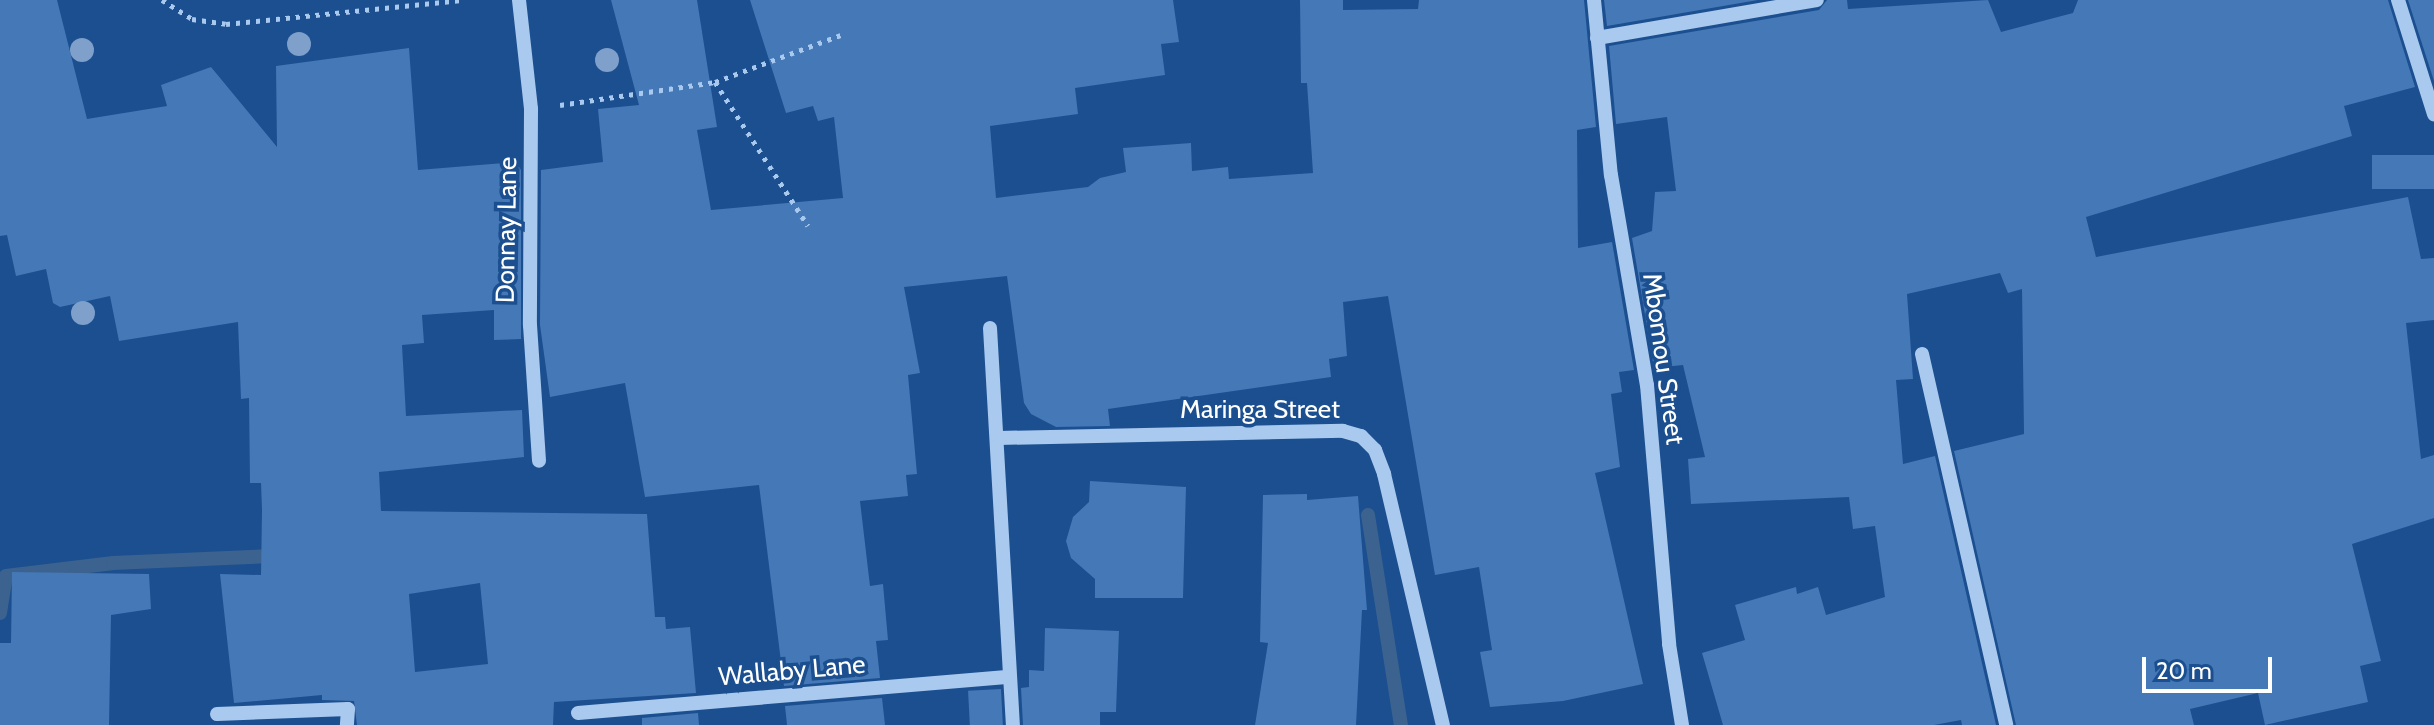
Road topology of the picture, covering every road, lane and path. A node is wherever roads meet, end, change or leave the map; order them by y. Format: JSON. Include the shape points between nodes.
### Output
{"nodes":[{"id":1,"x":162,"y":0,"type":"edge"},
{"id":2,"x":462,"y":0,"type":"edge"},
{"id":3,"x":519,"y":0,"type":"edge"},
{"id":4,"x":1594,"y":0,"type":"edge"},
{"id":5,"x":1817,"y":0,"type":"edge"},
{"id":6,"x":2398,"y":0,"type":"edge"},
{"id":7,"x":841,"y":35,"type":"dead end"},
{"id":8,"x":1597,"y":38,"type":"junction"},
{"id":9,"x":715,"y":82,"type":"junction"},
{"id":10,"x":531,"y":109,"type":"junction"},
{"id":11,"x":2434,"y":114,"type":"edge"},
{"id":12,"x":808,"y":226,"type":"dead end"},
{"id":13,"x":990,"y":328,"type":"dead end"},
{"id":14,"x":1922,"y":354,"type":"dead end"},
{"id":15,"x":999,"y":438,"type":"junction"},
{"id":16,"x":539,"y":461,"type":"dead end"},
{"id":17,"x":1009,"y":677,"type":"junction"},
{"id":18,"x":578,"y":713,"type":"dead end"},
{"id":19,"x":217,"y":714,"type":"dead end"},
{"id":20,"x":347,"y":725,"type":"edge"},
{"id":21,"x":1013,"y":725,"type":"edge"},
{"id":22,"x":1443,"y":725,"type":"edge"},
{"id":23,"x":1682,"y":725,"type":"edge"},
{"id":24,"x":2006,"y":725,"type":"edge"}],
"edges":[{"from":1,"to":2,"type":"path","via":[[192,19],[226,24]]},
{"from":3,"to":10,"type":"street","name":"Donnay Lane"},
{"from":4,"to":8,"type":"street","name":"Mbomou Street"},
{"from":5,"to":8,"type":"street"},
{"from":6,"to":11,"type":"street"},
{"from":7,"to":9,"type":"path"},
{"from":8,"to":23,"type":"street","name":"Mbomou Street","via":[[1611,175],[1647,385],[1669,644]]},
{"from":9,"to":10,"type":"path"},
{"from":9,"to":12,"type":"path"},
{"from":10,"to":16,"type":"street","name":"Donnay Lane","via":[[529,297]]},
{"from":13,"to":15,"type":"street"},
{"from":14,"to":24,"type":"street"},
{"from":15,"to":17,"type":"street"},
{"from":15,"to":22,"type":"street","name":"Maringa Street","via":[[1343,431],[1361,436],[1375,450],[1384,474]]},
{"from":17,"to":18,"type":"street","name":"Wallaby Lane"},
{"from":17,"to":21,"type":"street"},
{"from":19,"to":20,"type":"street","via":[[348,709]]}]}
